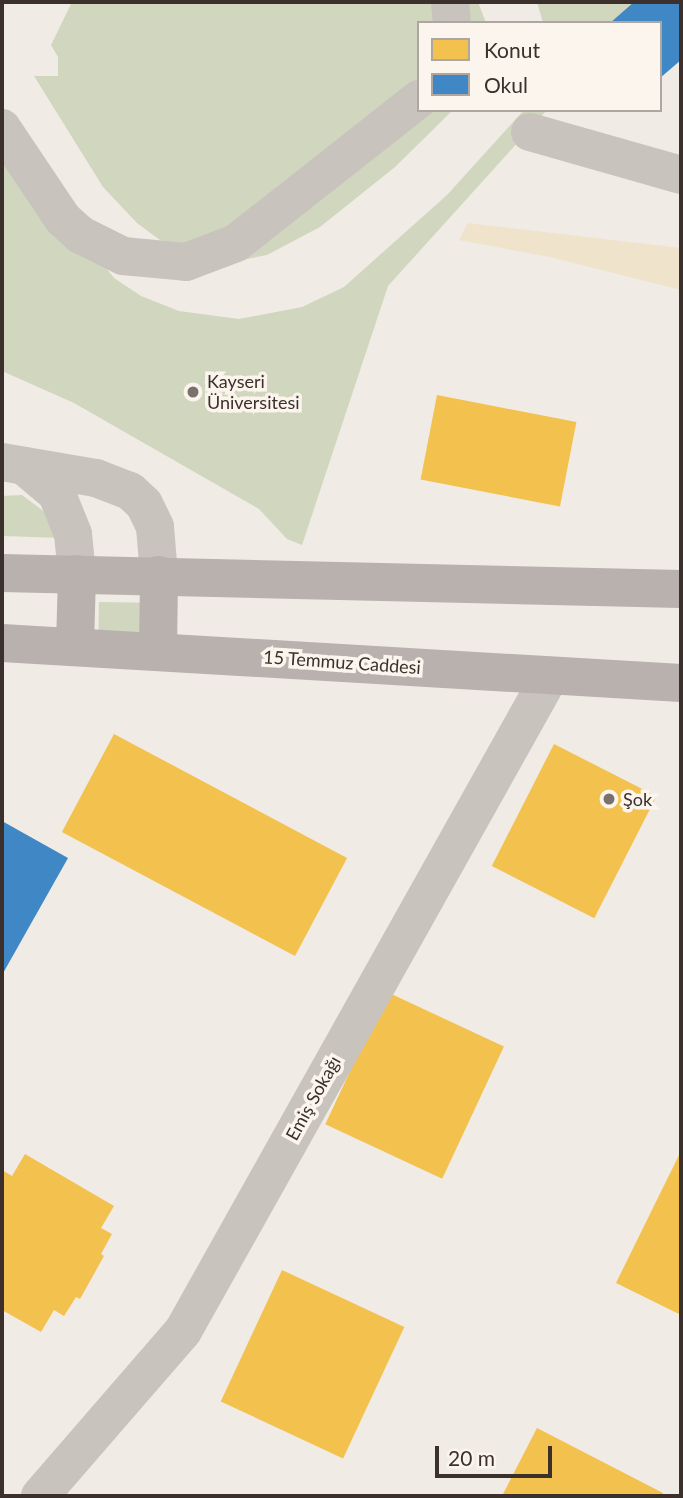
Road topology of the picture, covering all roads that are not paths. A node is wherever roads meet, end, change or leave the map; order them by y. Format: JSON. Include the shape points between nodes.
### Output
{"nodes":[{"id":1,"x":450,"y":2,"type":"edge"},
{"id":2,"x":452,"y":21,"type":"edge"},
{"id":3,"x":417,"y":101,"type":"edge"},
{"id":4,"x":2,"y":128,"type":"edge"},
{"id":5,"x":530,"y":132,"type":"dead end"},
{"id":6,"x":681,"y":175,"type":"edge"},
{"id":7,"x":13,"y":464,"type":"edge"},
{"id":8,"x":2,"y":573,"type":"edge"},
{"id":9,"x":77,"y":575,"type":"junction"},
{"id":10,"x":159,"y":575,"type":"junction"},
{"id":11,"x":681,"y":589,"type":"edge"},
{"id":12,"x":2,"y":643,"type":"edge"},
{"id":13,"x":75,"y":646,"type":"junction"},
{"id":14,"x":158,"y":650,"type":"junction"},
{"id":15,"x":550,"y":676,"type":"junction"},
{"id":16,"x":681,"y":683,"type":"edge"},
{"id":17,"x":40,"y":1496,"type":"edge"}],
"edges":[{"from":1,"to":2,"type":"street"},
{"from":3,"to":4,"type":"street","via":[[236,243],[186,261],[123,256],[81,235],[63,219]]},
{"from":5,"to":6,"type":"street"},
{"from":7,"to":9,"type":"street","via":[[57,494],[73,534]]},
{"from":7,"to":10,"type":"street","via":[[96,478],[130,491],[144,504],[155,527]]},
{"from":8,"to":9,"type":"main road"},
{"from":9,"to":10,"type":"main road"},
{"from":9,"to":13,"type":"main road"},
{"from":10,"to":11,"type":"main road"},
{"from":10,"to":14,"type":"main road"},
{"from":12,"to":13,"type":"main road","name":"15 Temmuz Caddesi"},
{"from":13,"to":14,"type":"main road","name":"15 Temmuz Caddesi"},
{"from":14,"to":15,"type":"main road","name":"15 Temmuz Caddesi"},
{"from":15,"to":16,"type":"main road","name":"15 Temmuz Caddesi"},
{"from":15,"to":17,"type":"street","name":"Emiş Sokağı","via":[[183,1331]]}]}
